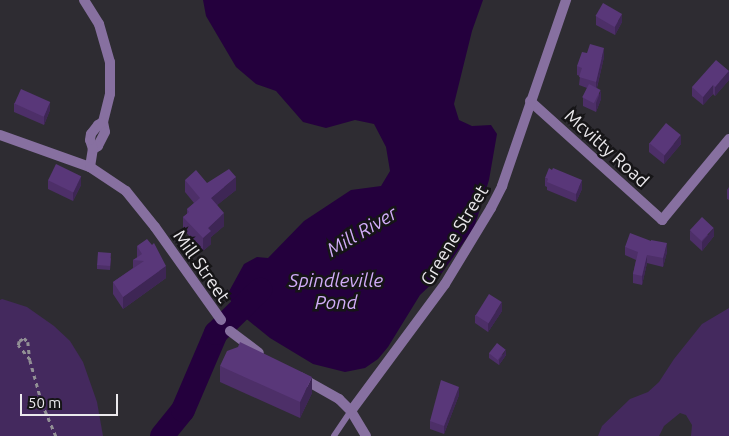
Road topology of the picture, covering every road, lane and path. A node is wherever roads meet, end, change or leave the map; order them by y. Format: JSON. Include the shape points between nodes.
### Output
{"nodes":[{"id":1,"x":84,"y":0,"type":"edge"},
{"id":2,"x":566,"y":0,"type":"edge"},
{"id":3,"x":530,"y":101,"type":"junction"},
{"id":4,"x":0,"y":135,"type":"edge"},
{"id":5,"x":729,"y":139,"type":"edge"},
{"id":6,"x":90,"y":167,"type":"junction"},
{"id":7,"x":30,"y":360,"type":"junction"},
{"id":8,"x":271,"y":360,"type":"edge"},
{"id":9,"x":286,"y":369,"type":"edge"},
{"id":10,"x":351,"y":411,"type":"junction"},
{"id":11,"x":56,"y":436,"type":"edge"},
{"id":12,"x":334,"y":436,"type":"edge"},
{"id":13,"x":366,"y":436,"type":"edge"}],
"edges":[{"from":1,"to":6,"type":"street","via":[[99,24],[110,62],[110,94],[103,122],[105,132],[93,149]]},
{"from":2,"to":3,"type":"street","name":"Greene Street"},
{"from":3,"to":5,"type":"street","name":"Mcvitty Road","via":[[662,220]]},
{"from":3,"to":10,"type":"street","name":"Greene Street","via":[[502,186],[476,236],[418,322]]},
{"from":4,"to":6,"type":"street","name":"Mill Street"},
{"from":6,"to":8,"type":"street","name":"Mill Street","via":[[134,200],[230,331]]},
{"from":7,"to":7,"type":"path","via":[[28,342],[24,338],[18,345]]},
{"from":7,"to":11,"type":"path","via":[[42,403]]},
{"from":9,"to":10,"type":"street","via":[[339,399]]},
{"from":10,"to":12,"type":"lane"},
{"from":10,"to":13,"type":"street"}]}
